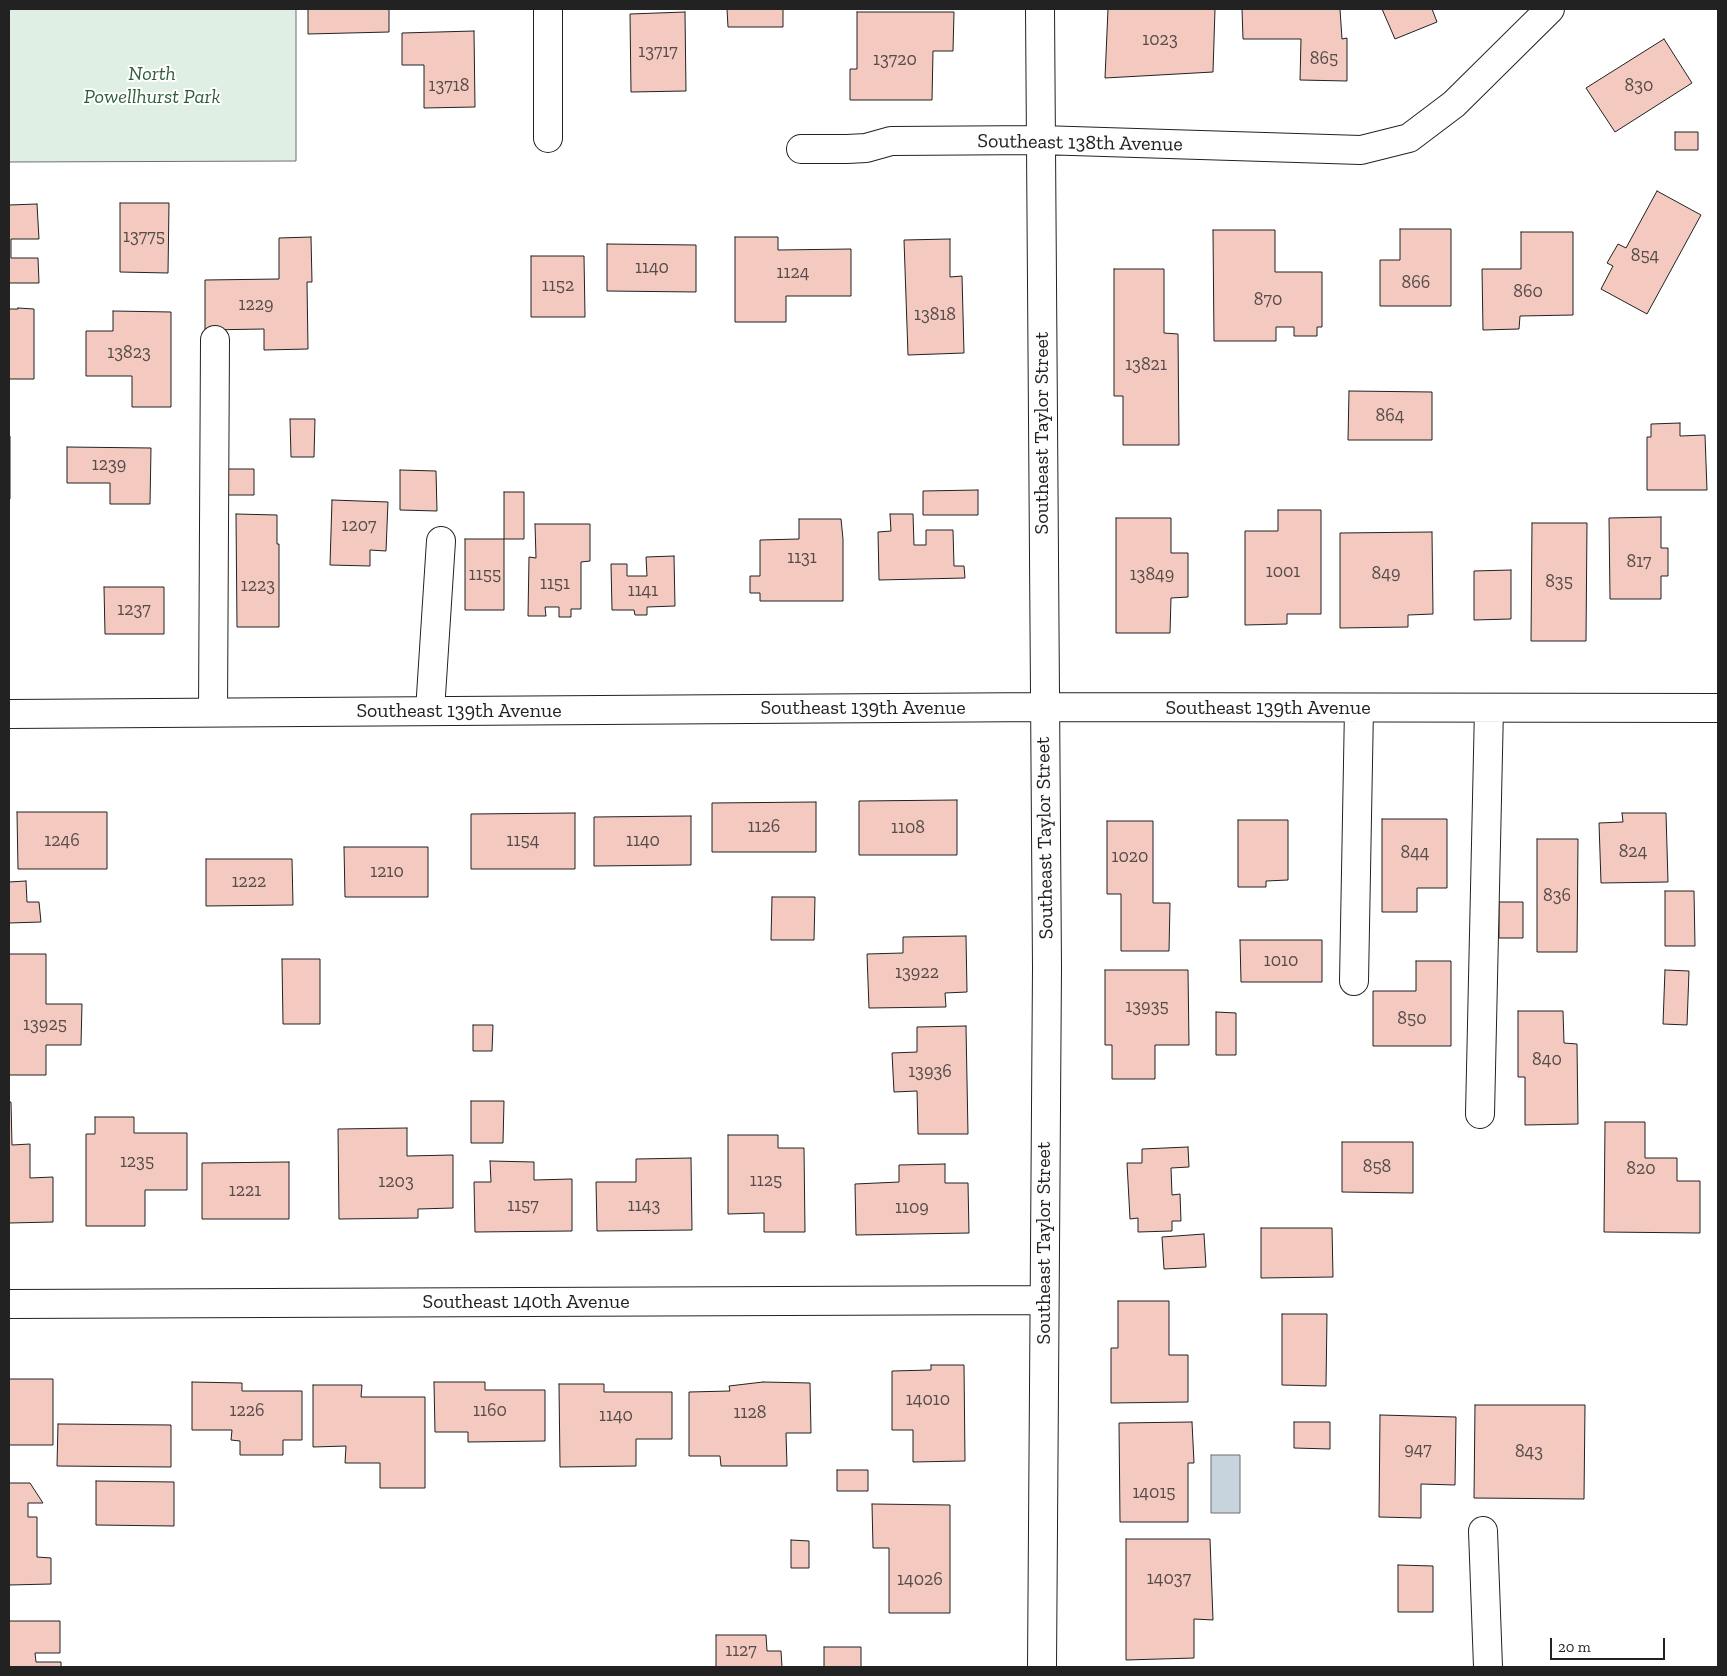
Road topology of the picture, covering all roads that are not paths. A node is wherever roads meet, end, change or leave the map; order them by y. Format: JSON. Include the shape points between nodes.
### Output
{"nodes":[{"id":1,"x":548,"y":9,"type":"edge"},
{"id":2,"x":1040,"y":9,"type":"edge"},
{"id":3,"x":1550,"y":9,"type":"edge"},
{"id":4,"x":548,"y":138,"type":"dead end"},
{"id":5,"x":1040,"y":140,"type":"junction"},
{"id":6,"x":801,"y":149,"type":"dead end"},
{"id":7,"x":215,"y":340,"type":"dead end"},
{"id":8,"x":441,"y":541,"type":"dead end"},
{"id":9,"x":1044,"y":707,"type":"junction"},
{"id":10,"x":1359,"y":708,"type":"junction"},
{"id":11,"x":1489,"y":708,"type":"junction"},
{"id":12,"x":1718,"y":708,"type":"edge"},
{"id":13,"x":430,"y":711,"type":"junction"},
{"id":14,"x":213,"y":712,"type":"junction"},
{"id":15,"x":9,"y":714,"type":"edge"},
{"id":16,"x":1354,"y":980,"type":"dead end"},
{"id":17,"x":1480,"y":1114,"type":"dead end"},
{"id":18,"x":1044,"y":1300,"type":"junction"},
{"id":19,"x":9,"y":1304,"type":"edge"},
{"id":20,"x":1483,"y":1531,"type":"dead end"},
{"id":21,"x":1042,"y":1667,"type":"edge"},
{"id":22,"x":1488,"y":1667,"type":"edge"}],
"edges":[{"from":1,"to":4,"type":"street"},
{"from":2,"to":5,"type":"street","name":"Southeast Taylor Street"},
{"from":3,"to":5,"type":"street","name":"Southeast 138th Avenue","via":[[1454,104],[1408,138],[1361,150]]},
{"from":5,"to":6,"type":"street","name":"Southeast 138th Avenue","via":[[891,141],[866,148]]},
{"from":5,"to":9,"type":"street","name":"Southeast Taylor Street"},
{"from":7,"to":14,"type":"street"},
{"from":8,"to":13,"type":"street"},
{"from":9,"to":10,"type":"street","name":"Southeast 139th Avenue"},
{"from":9,"to":13,"type":"street","name":"Southeast 139th Avenue"},
{"from":9,"to":18,"type":"street","name":"Southeast Taylor Street","via":[[1047,967]]},
{"from":10,"to":11,"type":"street","name":"Southeast 139th Avenue"},
{"from":10,"to":16,"type":"street"},
{"from":11,"to":12,"type":"street","name":"Southeast 139th Avenue"},
{"from":11,"to":17,"type":"street"},
{"from":13,"to":14,"type":"street","name":"Southeast 139th Avenue"},
{"from":14,"to":15,"type":"street","name":"Southeast 139th Avenue"},
{"from":18,"to":19,"type":"street","name":"Southeast 140th Avenue"},
{"from":18,"to":21,"type":"street","name":"Southeast Taylor Street"},
{"from":20,"to":22,"type":"street"}]}
